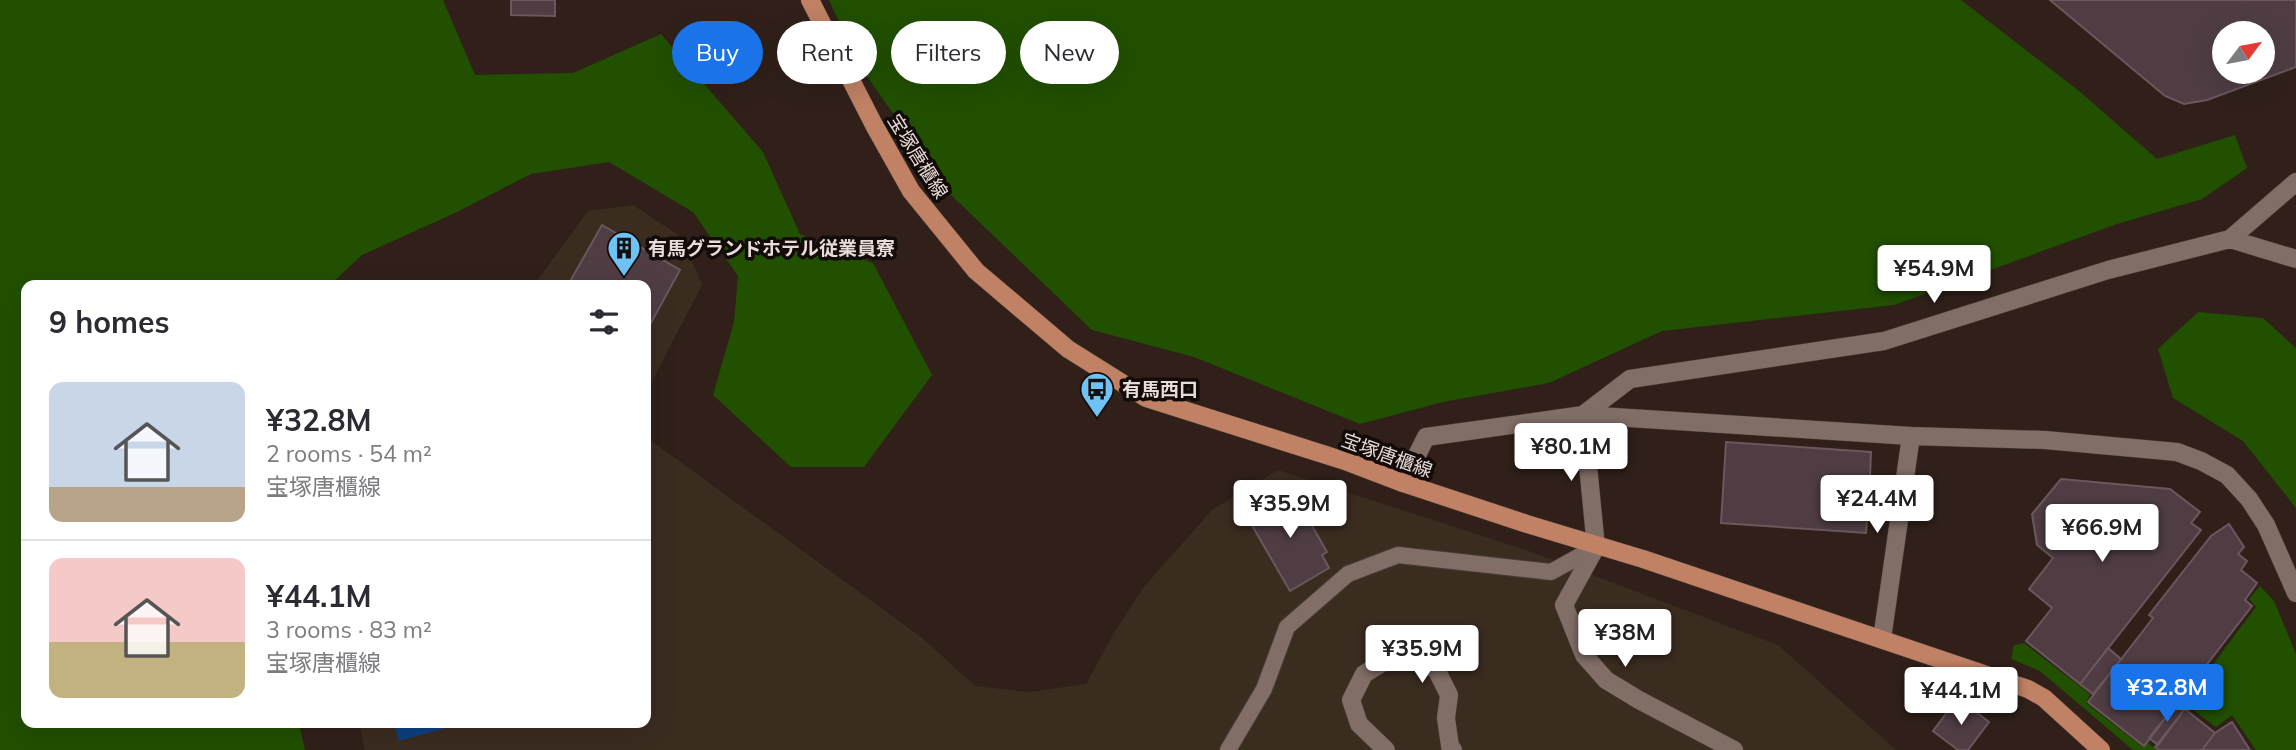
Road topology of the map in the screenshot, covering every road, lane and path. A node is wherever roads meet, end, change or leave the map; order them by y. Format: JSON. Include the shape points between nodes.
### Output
{"nodes":[{"id":1,"x":810,"y":0,"type":"edge"},
{"id":2,"x":2296,"y":183,"type":"edge"},
{"id":3,"x":2230,"y":239,"type":"junction"},
{"id":4,"x":2296,"y":259,"type":"edge"},
{"id":5,"x":1583,"y":415,"type":"junction"},
{"id":6,"x":1911,"y":436,"type":"junction"},
{"id":7,"x":1403,"y":483,"type":"junction"},
{"id":8,"x":1597,"y":547,"type":"junction"},
{"id":9,"x":2296,"y":593,"type":"edge"},
{"id":10,"x":1882,"y":639,"type":"junction"},
{"id":11,"x":1228,"y":750,"type":"edge"},
{"id":12,"x":1386,"y":750,"type":"edge"},
{"id":13,"x":1453,"y":750,"type":"edge"},
{"id":14,"x":1734,"y":750,"type":"edge"},
{"id":15,"x":2101,"y":750,"type":"edge"}],
"edges":[{"from":1,"to":7,"type":"main road","name":"宝塚唐櫃線","via":[[911,191],[976,271],[1068,349],[1146,398]]},
{"from":2,"to":3,"type":"street"},
{"from":3,"to":4,"type":"street"},
{"from":3,"to":5,"type":"street","via":[[2108,270],[1884,341],[1630,379]]},
{"from":5,"to":6,"type":"street"},
{"from":5,"to":7,"type":"street","via":[[1426,437]]},
{"from":5,"to":8,"type":"street"},
{"from":6,"to":9,"type":"street","via":[[2045,440],[2177,452],[2201,461],[2227,475],[2249,499],[2271,534]]},
{"from":6,"to":10,"type":"street"},
{"from":7,"to":8,"type":"main road","name":"宝塚唐櫃線"},
{"from":8,"to":10,"type":"main road","name":"宝塚唐櫃線"},
{"from":8,"to":11,"type":"lane","via":[[1551,572],[1398,555],[1348,574],[1287,627],[1264,690]]},
{"from":8,"to":14,"type":"street","via":[[1564,605],[1584,655],[1605,680]]},
{"from":10,"to":15,"type":"main road","name":"宝塚唐櫃線","via":[[2028,689]]},
{"from":12,"to":13,"type":"street","via":[[1359,724],[1351,700],[1364,674],[1387,660],[1410,659],[1436,669],[1448,695],[1446,718]]}]}
